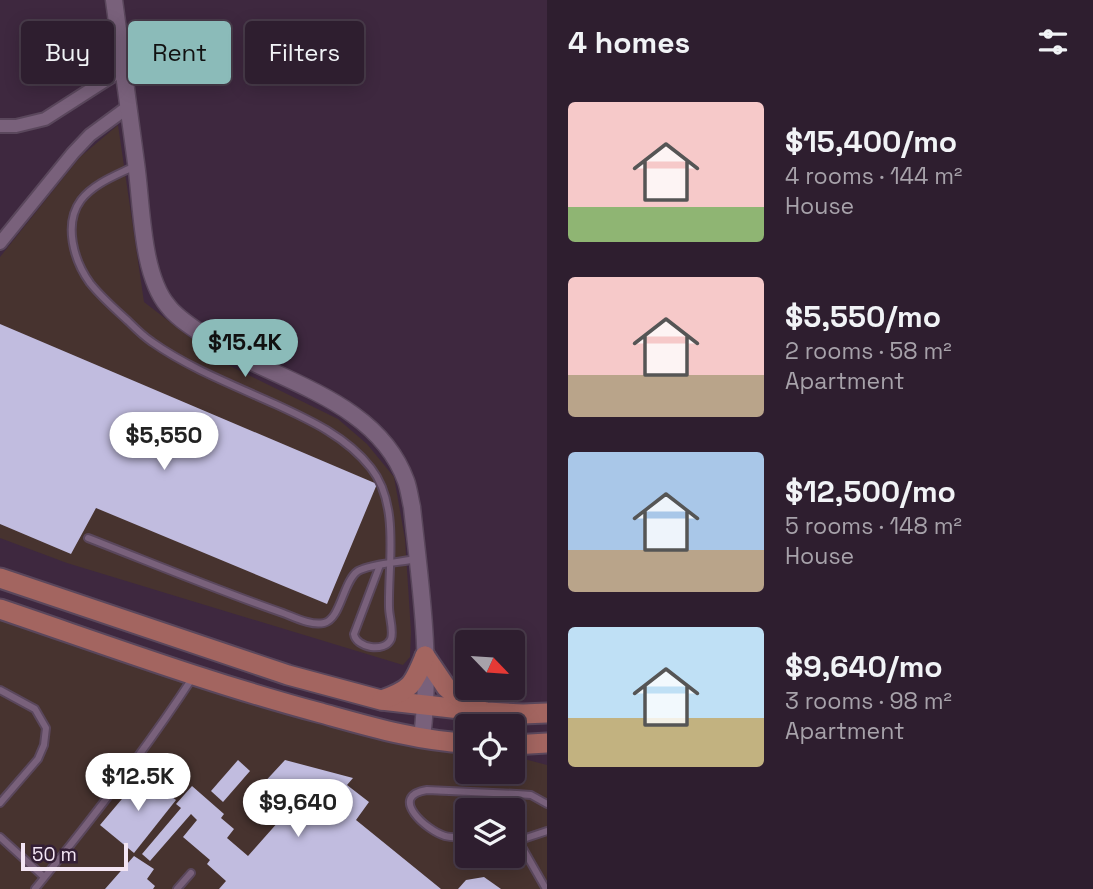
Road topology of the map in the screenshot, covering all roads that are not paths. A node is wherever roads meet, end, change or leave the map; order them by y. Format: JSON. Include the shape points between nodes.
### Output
{"nodes":[{"id":1,"x":114,"y":0,"type":"edge"},
{"id":2,"x":123,"y":69,"type":"junction"},
{"id":3,"x":128,"y":107,"type":"junction"},
{"id":4,"x":0,"y":126,"type":"edge"},
{"id":5,"x":137,"y":165,"type":"junction"},
{"id":6,"x":0,"y":243,"type":"edge"},
{"id":7,"x":88,"y":538,"type":"dead end"},
{"id":8,"x":418,"y":559,"type":"junction"},
{"id":9,"x":391,"y":564,"type":"junction"},
{"id":10,"x":380,"y":565,"type":"junction"},
{"id":11,"x":0,"y":578,"type":"edge"},
{"id":12,"x":0,"y":609,"type":"edge"},
{"id":13,"x":425,"y":656,"type":"junction"},
{"id":14,"x":194,"y":675,"type":"junction"},
{"id":15,"x":0,"y":690,"type":"edge"},
{"id":16,"x":381,"y":700,"type":"junction"},
{"id":17,"x":426,"y":705,"type":"junction"},
{"id":18,"x":487,"y":712,"type":"junction"},
{"id":19,"x":547,"y":713,"type":"edge"},
{"id":20,"x":422,"y":737,"type":"junction"},
{"id":21,"x":455,"y":741,"type":"edge"},
{"id":22,"x":547,"y":744,"type":"edge"},
{"id":23,"x":525,"y":745,"type":"edge"},
{"id":24,"x":0,"y":803,"type":"edge"},
{"id":25,"x":547,"y":804,"type":"edge"},
{"id":26,"x":547,"y":831,"type":"edge"},
{"id":27,"x":525,"y":836,"type":"edge"},
{"id":28,"x":0,"y":837,"type":"edge"},
{"id":29,"x":455,"y":838,"type":"edge"},
{"id":30,"x":525,"y":855,"type":"edge"},
{"id":31,"x":191,"y":873,"type":"dead end"},
{"id":32,"x":44,"y":877,"type":"junction"},
{"id":33,"x":35,"y":889,"type":"edge"},
{"id":34,"x":177,"y":889,"type":"edge"},
{"id":35,"x":546,"y":889,"type":"edge"}],
"edges":[{"from":1,"to":2,"type":"street"},
{"from":2,"to":3,"type":"street"},
{"from":2,"to":4,"type":"street","via":[[45,119]]},
{"from":3,"to":5,"type":"street"},
{"from":3,"to":6,"type":"street","via":[[82,144]]},
{"from":5,"to":8,"type":"street","via":[[146,250],[158,292],[168,307],[221,347],[340,406],[377,435],[407,484]]},
{"from":5,"to":9,"type":"lane","via":[[89,191],[74,214],[71,234],[90,283],[150,341],[329,431],[354,449],[381,484]]},
{"from":7,"to":10,"type":"lane","via":[[316,623],[332,619],[357,571]]},
{"from":8,"to":9,"type":"lane"},
{"from":8,"to":13,"type":"street"},
{"from":9,"to":10,"type":"lane"},
{"from":9,"to":10,"type":"lane","via":[[392,636],[382,647],[373,647],[356,642],[354,634]]},
{"from":11,"to":16,"type":"main road","via":[[288,676]]},
{"from":12,"to":14,"type":"main road"},
{"from":13,"to":16,"type":"main road","via":[[414,682]]},
{"from":13,"to":17,"type":"street"},
{"from":13,"to":18,"type":"main road","via":[[454,694]]},
{"from":14,"to":20,"type":"main road","via":[[303,709]]},
{"from":14,"to":32,"type":"lane","via":[[122,780]]},
{"from":15,"to":24,"type":"lane","via":[[36,709],[46,728],[38,759]]},
{"from":16,"to":17,"type":"main road"},
{"from":17,"to":18,"type":"main road"},
{"from":17,"to":20,"type":"street"},
{"from":18,"to":19,"type":"main road"},
{"from":20,"to":21,"type":"main road"},
{"from":22,"to":23,"type":"main road"},
{"from":25,"to":29,"type":"lane","via":[[531,795],[440,791],[421,791],[411,799],[412,812],[432,830]]},
{"from":26,"to":27,"type":"lane"},
{"from":28,"to":32,"type":"lane"},
{"from":30,"to":35,"type":"lane"},
{"from":31,"to":34,"type":"lane"},
{"from":32,"to":33,"type":"lane"}]}
